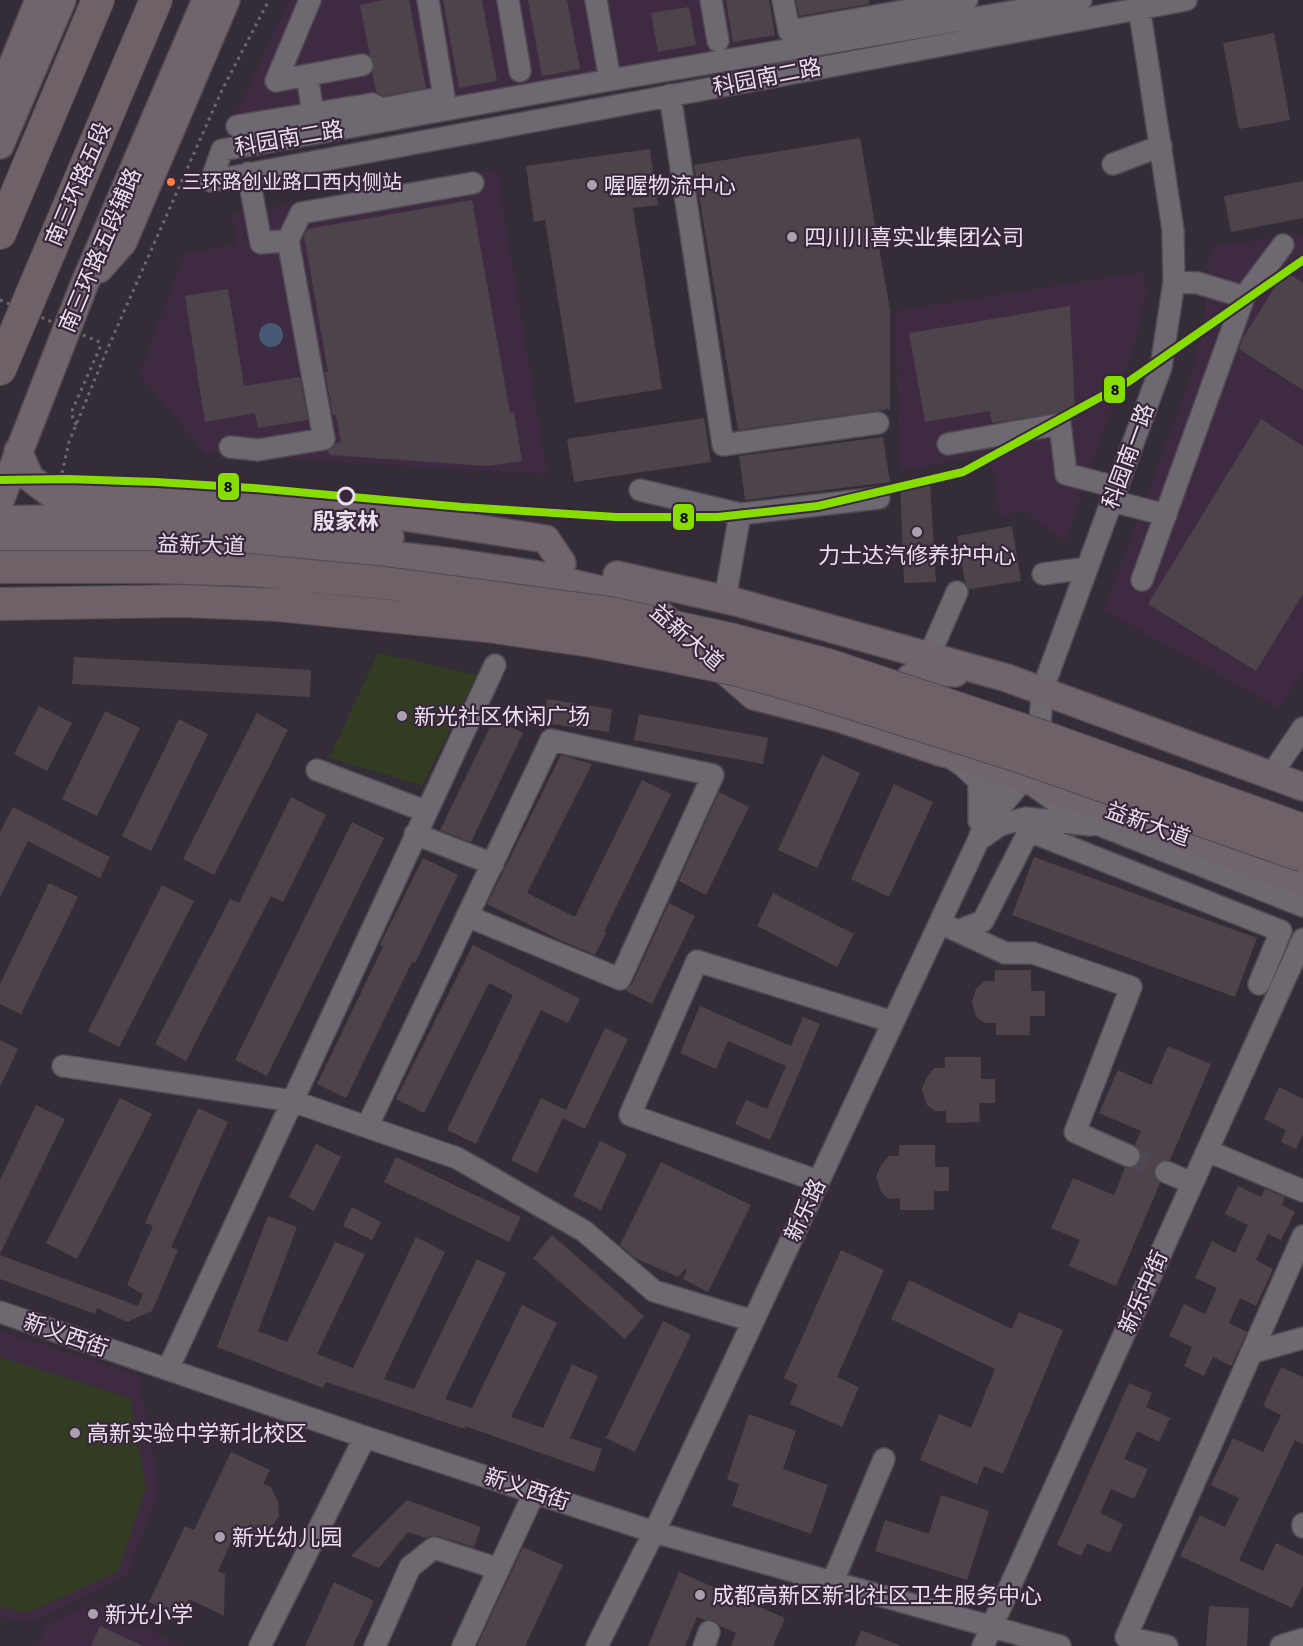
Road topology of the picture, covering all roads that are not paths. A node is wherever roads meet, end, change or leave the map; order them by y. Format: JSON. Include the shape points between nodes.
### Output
{"nodes":[{"id":1,"x":39,"y":0,"type":"edge"},
{"id":2,"x":62,"y":0,"type":"edge"},
{"id":3,"x":98,"y":0,"type":"edge"},
{"id":4,"x":156,"y":0,"type":"edge"},
{"id":5,"x":206,"y":0,"type":"edge"},
{"id":6,"x":226,"y":0,"type":"edge"},
{"id":7,"x":310,"y":0,"type":"edge"},
{"id":8,"x":428,"y":0,"type":"edge"},
{"id":9,"x":508,"y":0,"type":"edge"},
{"id":10,"x":596,"y":0,"type":"edge"},
{"id":11,"x":711,"y":0,"type":"edge"},
{"id":12,"x":783,"y":0,"type":"edge"},
{"id":13,"x":1081,"y":0,"type":"edge"},
{"id":14,"x":1186,"y":0,"type":"edge"},
{"id":15,"x":956,"y":1,"type":"edge"},
{"id":16,"x":1139,"y":4,"type":"edge"},
{"id":17,"x":866,"y":9,"type":"edge"},
{"id":18,"x":718,"y":41,"type":"dead end"},
{"id":19,"x":362,"y":65,"type":"dead end"},
{"id":20,"x":520,"y":71,"type":"dead end"},
{"id":21,"x":307,"y":75,"type":"junction"},
{"id":22,"x":610,"y":80,"type":"junction"},
{"id":23,"x":3,"y":87,"type":"edge"},
{"id":24,"x":670,"y":95,"type":"junction"},
{"id":25,"x":313,"y":113,"type":"junction"},
{"id":26,"x":237,"y":126,"type":"dead end"},
{"id":27,"x":0,"y":146,"type":"edge"},
{"id":28,"x":1161,"y":146,"type":"junction"},
{"id":29,"x":1113,"y":164,"type":"dead end"},
{"id":30,"x":248,"y":173,"type":"junction"},
{"id":31,"x":473,"y":183,"type":"dead end"},
{"id":32,"x":0,"y":233,"type":"edge"},
{"id":33,"x":288,"y":240,"type":"junction"},
{"id":34,"x":1283,"y":245,"type":"dead end"},
{"id":35,"x":1174,"y":282,"type":"junction"},
{"id":36,"x":84,"y":285,"type":"junction"},
{"id":37,"x":1244,"y":297,"type":"junction"},
{"id":38,"x":0,"y":369,"type":"edge"},
{"id":39,"x":878,"y":423,"type":"dead end"},
{"id":40,"x":948,"y":444,"type":"dead end"},
{"id":41,"x":230,"y":447,"type":"dead end"},
{"id":42,"x":18,"y":451,"type":"junction"},
{"id":43,"x":640,"y":490,"type":"dead end"},
{"id":44,"x":1114,"y":494,"type":"junction"},
{"id":45,"x":879,"y":498,"type":"dead end"},
{"id":46,"x":0,"y":501,"type":"edge"},
{"id":47,"x":741,"y":514,"type":"junction"},
{"id":48,"x":1166,"y":515,"type":"junction"},
{"id":49,"x":0,"y":519,"type":"edge"},
{"id":50,"x":0,"y":544,"type":"edge"},
{"id":51,"x":562,"y":563,"type":"junction"},
{"id":52,"x":535,"y":566,"type":"junction"},
{"id":53,"x":0,"y":567,"type":"edge"},
{"id":54,"x":1087,"y":568,"type":"junction"},
{"id":55,"x":1043,"y":574,"type":"dead end"},
{"id":56,"x":1143,"y":580,"type":"dead end"},
{"id":57,"x":957,"y":592,"type":"dead end"},
{"id":58,"x":725,"y":599,"type":"junction"},
{"id":59,"x":0,"y":604,"type":"edge"},
{"id":60,"x":929,"y":656,"type":"junction"},
{"id":61,"x":495,"y":665,"type":"dead end"},
{"id":62,"x":1007,"y":678,"type":"junction"},
{"id":63,"x":1042,"y":691,"type":"junction"},
{"id":64,"x":1303,"y":728,"type":"edge"},
{"id":65,"x":940,"y":752,"type":"junction"},
{"id":66,"x":317,"y":770,"type":"dead end"},
{"id":67,"x":1005,"y":771,"type":"junction"},
{"id":68,"x":1097,"y":771,"type":"junction"},
{"id":69,"x":1271,"y":775,"type":"junction"},
{"id":70,"x":1303,"y":787,"type":"edge"},
{"id":71,"x":425,"y":812,"type":"junction"},
{"id":72,"x":1113,"y":821,"type":"junction"},
{"id":73,"x":1303,"y":830,"type":"edge"},
{"id":74,"x":415,"y":834,"type":"junction"},
{"id":75,"x":978,"y":841,"type":"junction"},
{"id":76,"x":1303,"y":845,"type":"edge"},
{"id":77,"x":1303,"y":856,"type":"edge"},
{"id":78,"x":493,"y":864,"type":"junction"},
{"id":79,"x":1303,"y":882,"type":"edge"},
{"id":80,"x":1303,"y":906,"type":"edge"},
{"id":81,"x":467,"y":916,"type":"junction"},
{"id":82,"x":949,"y":927,"type":"junction"},
{"id":83,"x":1303,"y":939,"type":"edge"},
{"id":84,"x":1296,"y":972,"type":"edge"},
{"id":85,"x":1259,"y":984,"type":"dead end"},
{"id":86,"x":893,"y":1022,"type":"junction"},
{"id":87,"x":63,"y":1066,"type":"dead end"},
{"id":88,"x":292,"y":1101,"type":"junction"},
{"id":89,"x":367,"y":1127,"type":"junction"},
{"id":90,"x":1208,"y":1151,"type":"junction"},
{"id":91,"x":1129,"y":1156,"type":"tunnel mouth"},
{"id":92,"x":1166,"y":1172,"type":"tunnel mouth"},
{"id":93,"x":818,"y":1181,"type":"junction"},
{"id":94,"x":1192,"y":1183,"type":"junction"},
{"id":95,"x":1303,"y":1191,"type":"edge"},
{"id":96,"x":1303,"y":1236,"type":"edge"},
{"id":97,"x":0,"y":1312,"type":"edge"},
{"id":98,"x":753,"y":1321,"type":"junction"},
{"id":99,"x":1303,"y":1338,"type":"edge"},
{"id":100,"x":1251,"y":1353,"type":"junction"},
{"id":101,"x":168,"y":1369,"type":"junction"},
{"id":102,"x":365,"y":1437,"type":"junction"},
{"id":103,"x":884,"y":1459,"type":"dead end"},
{"id":104,"x":535,"y":1491,"type":"junction"},
{"id":105,"x":654,"y":1532,"type":"junction"},
{"id":106,"x":499,"y":1569,"type":"junction"},
{"id":107,"x":833,"y":1581,"type":"junction"},
{"id":108,"x":992,"y":1626,"type":"junction"},
{"id":109,"x":1303,"y":1638,"type":"edge"},
{"id":110,"x":260,"y":1646,"type":"edge"},
{"id":111,"x":375,"y":1646,"type":"edge"},
{"id":112,"x":463,"y":1646,"type":"edge"},
{"id":113,"x":597,"y":1646,"type":"edge"},
{"id":114,"x":983,"y":1646,"type":"edge"},
{"id":115,"x":1060,"y":1646,"type":"edge"},
{"id":116,"x":1167,"y":1646,"type":"edge"},
{"id":117,"x":1281,"y":1646,"type":"edge"}],
"edges":[{"from":1,"to":23,"type":"main road"},
{"from":2,"to":27,"type":"main road"},
{"from":3,"to":32,"type":"highway"},
{"from":4,"to":38,"type":"highway","name":"南三环路五段"},
{"from":5,"to":36,"type":"main road","name":"南三环路五段辅路"},
{"from":6,"to":36,"type":"main road","via":[[123,242]]},
{"from":7,"to":21,"type":"street","via":[[276,81]]},
{"from":8,"to":25,"type":"street","via":[[444,97],[381,109],[372,104]]},
{"from":9,"to":20,"type":"street"},
{"from":10,"to":22,"type":"street"},
{"from":11,"to":18,"type":"street"},
{"from":12,"to":17,"type":"street","via":[[789,31]]},
{"from":13,"to":22,"type":"street","name":"科园南二路"},
{"from":14,"to":16,"type":"street","name":"科园南二路"},
{"from":15,"to":17,"type":"street"},
{"from":16,"to":24,"type":"street","name":"科园南二路"},
{"from":16,"to":28,"type":"street","name":"科园南一路"},
{"from":19,"to":21,"type":"street"},
{"from":21,"to":25,"type":"street"},
{"from":22,"to":30,"type":"street","name":"科园南二路","via":[[222,150],[211,181]]},
{"from":24,"to":30,"type":"street","name":"科园南二路"},
{"from":24,"to":39,"type":"street","via":[[723,445]]},
{"from":25,"to":26,"type":"street"},
{"from":28,"to":29,"type":"street"},
{"from":28,"to":35,"type":"street","name":"科园南一路","via":[[1173,230]]},
{"from":30,"to":33,"type":"street","via":[[261,243]]},
{"from":31,"to":33,"type":"street","via":[[301,213]]},
{"from":33,"to":41,"type":"street","via":[[324,439],[258,450]]},
{"from":34,"to":37,"type":"street"},
{"from":35,"to":37,"type":"street","via":[[1198,283]]},
{"from":35,"to":44,"type":"street","name":"科园南一路","via":[[1161,367]]},
{"from":36,"to":42,"type":"main road","name":"南三环路五段辅路"},
{"from":37,"to":48,"type":"street"},
{"from":40,"to":44,"type":"street","via":[[1060,424],[1066,474]]},
{"from":42,"to":46,"type":"main road","name":"南三环路五段辅路"},
{"from":42,"to":51,"type":"main road","via":[[30,478],[50,493],[110,500],[222,500],[391,515],[546,539]]},
{"from":43,"to":47,"type":"street"},
{"from":44,"to":48,"type":"street"},
{"from":44,"to":54,"type":"street","name":"科园南一路"},
{"from":45,"to":47,"type":"street"},
{"from":47,"to":58,"type":"street"},
{"from":48,"to":56,"type":"street"},
{"from":49,"to":52,"type":"main road","name":"益新大道","via":[[209,522],[424,540]]},
{"from":50,"to":52,"type":"main road","name":"益新大道","via":[[204,544]]},
{"from":51,"to":52,"type":"main road","name":"益新大道"},
{"from":51,"to":58,"type":"main road","name":"益新大道"},
{"from":52,"to":65,"type":"main road","name":"益新大道","via":[[644,600],[754,696],[839,718]]},
{"from":53,"to":73,"type":"highway","bridge":true,"via":[[249,570],[385,583],[610,613],[828,665]]},
{"from":54,"to":55,"type":"street"},
{"from":54,"to":63,"type":"street","name":"科园南一路"},
{"from":57,"to":60,"type":"street"},
{"from":58,"to":60,"type":"main road","name":"益新大道"},
{"from":59,"to":77,"type":"highway","bridge":true,"via":[[182,601],[278,605],[487,626],[670,656],[738,670],[848,702],[1029,760]]},
{"from":60,"to":62,"type":"main road","name":"益新大道"},
{"from":61,"to":71,"type":"street"},
{"from":62,"to":63,"type":"main road","name":"益新大道"},
{"from":62,"to":67,"type":"main road","via":[[915,673],[905,685],[903,703],[910,718],[939,739]]},
{"from":63,"to":68,"type":"street","name":"科园南一路","via":[[1040,726],[1059,751]]},
{"from":63,"to":69,"type":"main road","name":"益新大道"},
{"from":64,"to":69,"type":"street"},
{"from":65,"to":67,"type":"main road","name":"益新大道"},
{"from":65,"to":75,"type":"street","via":[[979,781]]},
{"from":66,"to":71,"type":"street"},
{"from":67,"to":68,"type":"street","via":[[1023,763]]},
{"from":67,"to":72,"type":"main road","name":"益新大道"},
{"from":67,"to":75,"type":"street","name":"新乐路"},
{"from":68,"to":76,"type":"street"},
{"from":69,"to":70,"type":"main road","name":"益新大道"},
{"from":71,"to":74,"type":"street"},
{"from":72,"to":75,"type":"street","via":[[1026,818],[1000,825]]},
{"from":72,"to":79,"type":"main road","name":"益新大道"},
{"from":72,"to":80,"type":"street"},
{"from":74,"to":78,"type":"street"},
{"from":74,"to":88,"type":"street"},
{"from":75,"to":82,"type":"street","name":"新乐路"},
{"from":78,"to":81,"type":"street"},
{"from":78,"to":81,"type":"street","via":[[551,740],[713,775],[621,979]]},
{"from":81,"to":89,"type":"street"},
{"from":82,"to":85,"type":"street","via":[[983,921],[1029,831],[1281,931]]},
{"from":82,"to":86,"type":"street","name":"新乐路"},
{"from":82,"to":91,"type":"street","via":[[1005,954],[1033,953],[1131,987],[1075,1132]]},
{"from":83,"to":84,"type":"street","name":"新乐中街"},
{"from":84,"to":90,"type":"street","name":"新乐中街"},
{"from":86,"to":93,"type":"street","name":"新乐路"},
{"from":86,"to":93,"type":"street","via":[[697,961],[630,1115]]},
{"from":87,"to":88,"type":"street"},
{"from":88,"to":89,"type":"street"},
{"from":88,"to":101,"type":"street"},
{"from":89,"to":98,"type":"street","via":[[457,1158],[584,1231],[654,1291]]},
{"from":90,"to":94,"type":"street","name":"新乐中街"},
{"from":90,"to":95,"type":"street"},
{"from":92,"to":94,"type":"street"},
{"from":93,"to":98,"type":"street","name":"新乐路"},
{"from":94,"to":108,"type":"street","name":"新乐中街"},
{"from":96,"to":100,"type":"street"},
{"from":97,"to":101,"type":"street","name":"新义西街"},
{"from":98,"to":105,"type":"street","name":"新乐路"},
{"from":99,"to":100,"type":"street"},
{"from":100,"to":116,"type":"street","via":[[1126,1637]]},
{"from":101,"to":102,"type":"street","name":"新义西街"},
{"from":102,"to":104,"type":"street","name":"新义西街"},
{"from":102,"to":110,"type":"street"},
{"from":103,"to":107,"type":"street"},
{"from":104,"to":105,"type":"street","name":"新义西街"},
{"from":104,"to":106,"type":"street"},
{"from":105,"to":107,"type":"street","name":"新义西街"},
{"from":105,"to":113,"type":"street","name":"新乐路"},
{"from":106,"to":111,"type":"street","via":[[434,1548],[410,1568]]},
{"from":106,"to":112,"type":"street"},
{"from":107,"to":108,"type":"street","name":"新义西街"},
{"from":108,"to":114,"type":"street","name":"新乐中街"},
{"from":108,"to":115,"type":"street","name":"新义西街"},
{"from":109,"to":117,"type":"street"}]}
